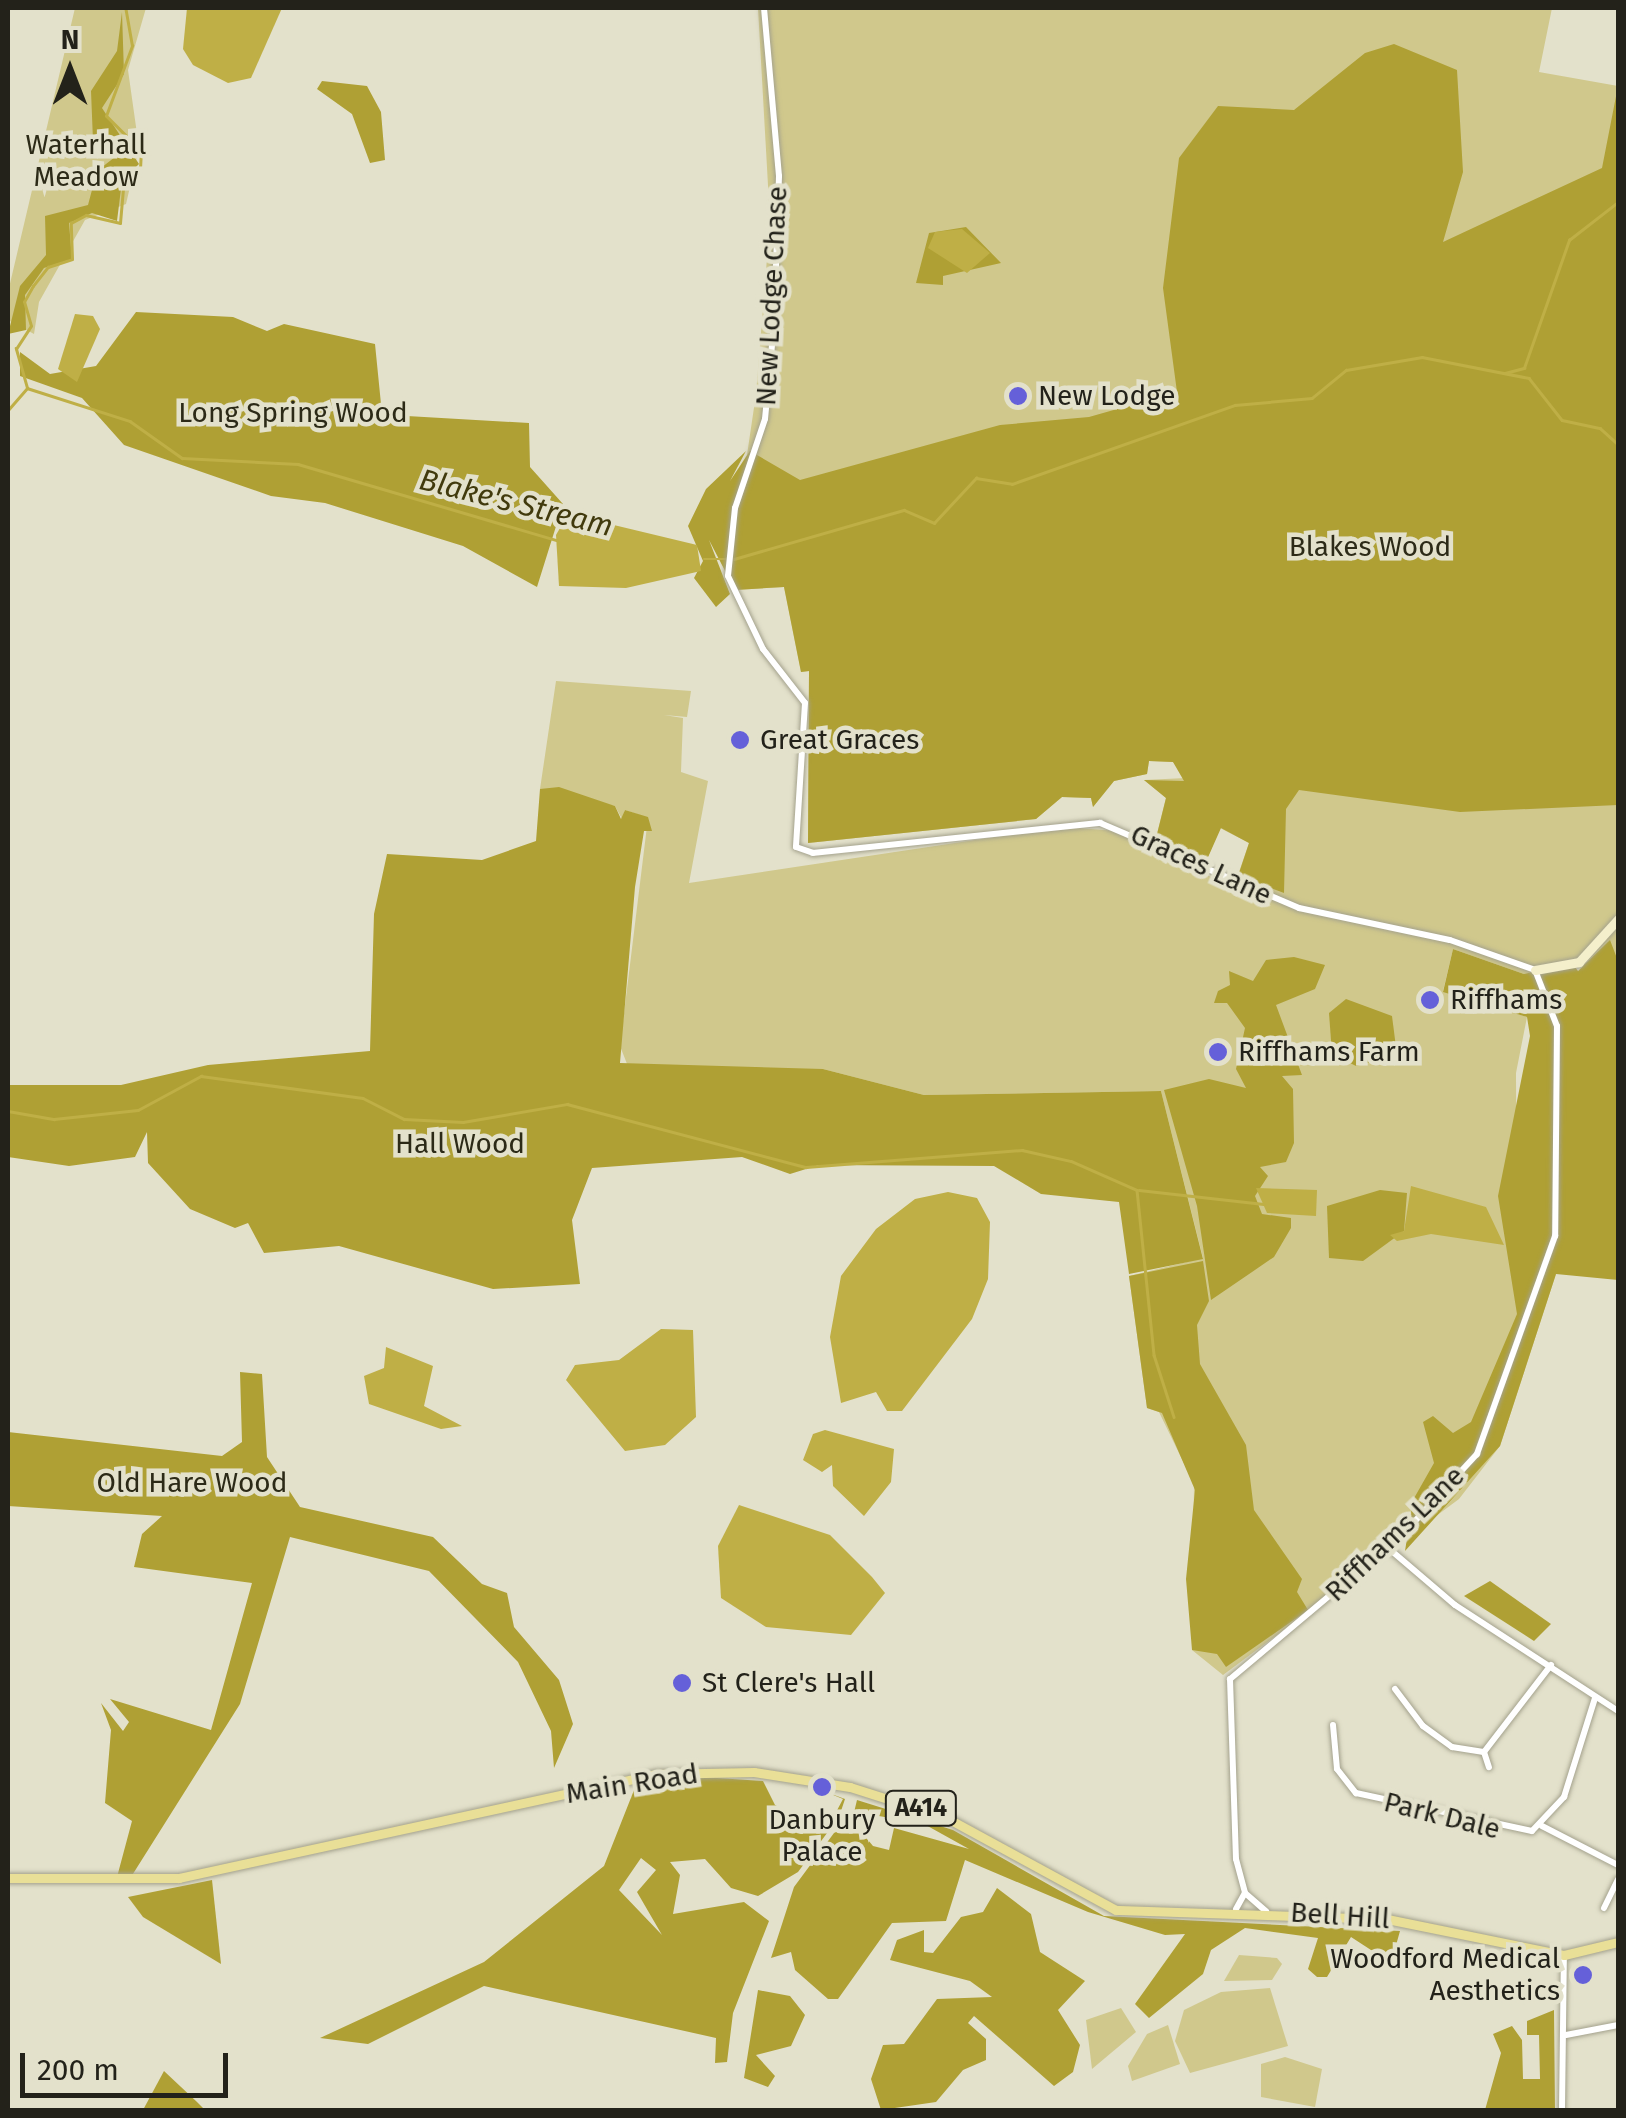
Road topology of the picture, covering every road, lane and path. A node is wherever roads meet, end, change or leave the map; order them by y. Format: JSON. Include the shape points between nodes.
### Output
{"nodes":[{"id":1,"x":764,"y":8,"type":"edge"},
{"id":2,"x":801,"y":852,"type":"joint"},
{"id":3,"x":1618,"y":919,"type":"edge"},
{"id":4,"x":1535,"y":970,"type":"junction"},
{"id":5,"x":1403,"y":1534,"type":"junction"},
{"id":6,"x":1387,"y":1547,"type":"junction"},
{"id":7,"x":1397,"y":1555,"type":"junction"},
{"id":8,"x":1551,"y":1665,"type":"junction"},
{"id":9,"x":1394,"y":1689,"type":"dead end"},
{"id":10,"x":1595,"y":1698,"type":"junction"},
{"id":11,"x":1618,"y":1711,"type":"edge"},
{"id":12,"x":1333,"y":1725,"type":"dead end"},
{"id":13,"x":1484,"y":1752,"type":"junction"},
{"id":14,"x":1488,"y":1767,"type":"dead end"},
{"id":15,"x":1542,"y":1826,"type":"junction"},
{"id":16,"x":1618,"y":1865,"type":"edge"},
{"id":17,"x":8,"y":1878,"type":"edge"},
{"id":18,"x":1618,"y":1879,"type":"edge"},
{"id":19,"x":1245,"y":1893,"type":"junction"},
{"id":20,"x":1604,"y":1908,"type":"dead end"},
{"id":21,"x":1236,"y":1909,"type":"junction"},
{"id":22,"x":1266,"y":1911,"type":"junction"},
{"id":23,"x":1618,"y":1942,"type":"edge"},
{"id":24,"x":1564,"y":1956,"type":"junction"},
{"id":25,"x":1618,"y":2025,"type":"edge"},
{"id":26,"x":1566,"y":2035,"type":"junction"},
{"id":27,"x":1562,"y":2110,"type":"edge"}],
"edges":[{"from":1,"to":2,"type":"street","name":"New Lodge Chase","via":[[779,176],[774,324],[765,420],[736,508],[728,576],[762,648],[806,703],[794,817]]},
{"from":2,"to":4,"type":"street","name":"Graces Lane","via":[[1100,822],[1299,908]]},
{"from":3,"to":4,"type":"street","via":[[1579,962]]},
{"from":4,"to":5,"type":"street","name":"Riffhams Lane","via":[[1560,1050],[1554,1236],[1477,1454]]},
{"from":5,"to":6,"type":"street","name":"Riffhams Lane"},
{"from":5,"to":7,"type":"street"},
{"from":6,"to":7,"type":"street"},
{"from":6,"to":19,"type":"street","name":"Riffhams Lane","via":[[1230,1679]]},
{"from":7,"to":8,"type":"street"},
{"from":8,"to":10,"type":"street"},
{"from":8,"to":13,"type":"street"},
{"from":9,"to":13,"type":"street","via":[[1422,1726],[1452,1747]]},
{"from":10,"to":11,"type":"street"},
{"from":10,"to":15,"type":"street","name":"Park Dale","via":[[1564,1797]]},
{"from":12,"to":15,"type":"street","name":"Park Dale","via":[[1337,1769],[1356,1793],[1509,1833]]},
{"from":13,"to":14,"type":"street"},
{"from":15,"to":16,"type":"street","name":"Park Dale"},
{"from":17,"to":21,"type":"main road","name":"Main Road","number":"A414","via":[[179,1878],[692,1770],[887,1796],[1000,1841],[1116,1910]]},
{"from":18,"to":20,"type":"street"},
{"from":19,"to":21,"type":"street"},
{"from":19,"to":22,"type":"street"},
{"from":21,"to":22,"type":"main road","name":"Bell Hill","number":"A414"},
{"from":22,"to":24,"type":"main road","name":"Bell Hill","number":"A414","via":[[1424,1924]]},
{"from":23,"to":24,"type":"main road","name":"Bell Hill","number":"A414"},
{"from":24,"to":26,"type":"street"},
{"from":25,"to":26,"type":"street"},
{"from":26,"to":27,"type":"street"}]}
